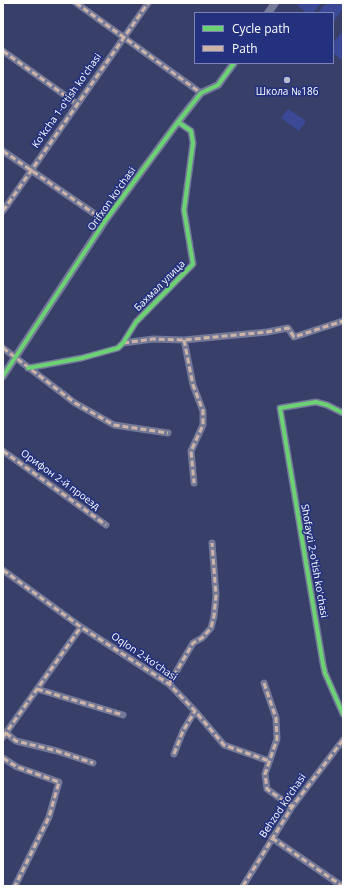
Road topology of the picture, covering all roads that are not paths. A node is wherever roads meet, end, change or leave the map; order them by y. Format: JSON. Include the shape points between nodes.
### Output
{"nodes":[{"id":1,"x":76,"y":3,"type":"edge"},
{"id":2,"x":148,"y":3,"type":"edge"},
{"id":3,"x":275,"y":3,"type":"edge"},
{"id":4,"x":269,"y":12,"type":"edge"},
{"id":5,"x":124,"y":37,"type":"junction"},
{"id":6,"x":3,"y":51,"type":"edge"},
{"id":7,"x":233,"y":64,"type":"edge"},
{"id":8,"x":201,"y":93,"type":"junction"},
{"id":9,"x":77,"y":104,"type":"junction"},
{"id":10,"x":178,"y":122,"type":"junction"},
{"id":11,"x":3,"y":151,"type":"edge"},
{"id":12,"x":30,"y":170,"type":"junction"},
{"id":13,"x":3,"y":211,"type":"edge"},
{"id":14,"x":105,"y":221,"type":"junction"},
{"id":15,"x":343,"y":321,"type":"edge"},
{"id":16,"x":184,"y":340,"type":"junction"},
{"id":17,"x":124,"y":343,"type":"junction"},
{"id":18,"x":3,"y":348,"type":"edge"},
{"id":19,"x":16,"y":358,"type":"junction"},
{"id":20,"x":28,"y":368,"type":"junction"},
{"id":21,"x":3,"y":376,"type":"edge"},
{"id":22,"x":343,"y":413,"type":"edge"},
{"id":23,"x":168,"y":433,"type":"dead end"},
{"id":24,"x":3,"y":451,"type":"edge"},
{"id":25,"x":194,"y":483,"type":"dead end"},
{"id":26,"x":106,"y":525,"type":"dead end"},
{"id":27,"x":212,"y":543,"type":"dead end"},
{"id":28,"x":3,"y":570,"type":"edge"},
{"id":29,"x":81,"y":627,"type":"junction"},
{"id":30,"x":264,"y":683,"type":"dead end"},
{"id":31,"x":169,"y":684,"type":"junction"},
{"id":32,"x":37,"y":689,"type":"junction"},
{"id":33,"x":195,"y":711,"type":"junction"},
{"id":34,"x":343,"y":714,"type":"edge"},
{"id":35,"x":123,"y":715,"type":"dead end"},
{"id":36,"x":4,"y":735,"type":"edge"},
{"id":37,"x":343,"y":740,"type":"edge"},
{"id":38,"x":174,"y":754,"type":"dead end"},
{"id":39,"x":3,"y":758,"type":"edge"},
{"id":40,"x":269,"y":761,"type":"junction"},
{"id":41,"x":93,"y":763,"type":"dead end"},
{"id":42,"x":292,"y":807,"type":"junction"},
{"id":43,"x":272,"y":838,"type":"junction"},
{"id":44,"x":15,"y":886,"type":"edge"},
{"id":45,"x":243,"y":886,"type":"edge"},
{"id":46,"x":342,"y":886,"type":"edge"}],
"edges":[{"from":1,"to":5,"type":"street"},
{"from":2,"to":5,"type":"street","name":"Ko'kcha 1-o'tish ko'chasi"},
{"from":3,"to":4,"type":"street"},
{"from":5,"to":8,"type":"street"},
{"from":5,"to":9,"type":"street","name":"Ko'kcha 1-o'tish ko'chasi"},
{"from":6,"to":9,"type":"street"},
{"from":7,"to":8,"type":"street","name":"Orifxon koʻchasi","via":[[218,85]]},
{"from":8,"to":10,"type":"street","name":"Orifxon koʻchasi"},
{"from":9,"to":12,"type":"street","name":"Ko'kcha 1-o'tish ko'chasi"},
{"from":10,"to":14,"type":"street","name":"Orifxon koʻchasi"},
{"from":10,"to":17,"type":"street","name":"Бахмал улица","via":[[191,131],[193,144],[184,210],[193,264],[136,322]]},
{"from":11,"to":12,"type":"street"},
{"from":12,"to":13,"type":"street","name":"Ko'kcha 1-o'tish ko'chasi"},
{"from":12,"to":14,"type":"street"},
{"from":14,"to":19,"type":"street","name":"Orifxon koʻchasi"},
{"from":15,"to":16,"type":"street","via":[[294,337],[288,328]]},
{"from":16,"to":17,"type":"street","via":[[153,339]]},
{"from":16,"to":25,"type":"street","via":[[194,385],[203,410],[203,425],[191,451]]},
{"from":17,"to":20,"type":"street","via":[[118,348],[82,358]]},
{"from":18,"to":19,"type":"street"},
{"from":19,"to":20,"type":"street"},
{"from":19,"to":21,"type":"street","name":"Orifxon koʻchasi"},
{"from":20,"to":23,"type":"street","via":[[75,403],[114,425]]},
{"from":22,"to":34,"type":"street","name":"Shofayzi 2-o'tish ko'chasi","via":[[316,402],[280,408],[323,664]]},
{"from":24,"to":26,"type":"street","name":"Орифон 2-й проезд"},
{"from":27,"to":31,"type":"street","via":[[216,595],[214,616],[210,628],[202,638],[193,643]]},
{"from":28,"to":29,"type":"street","name":"Oqlon 2-ko‘chasi"},
{"from":29,"to":31,"type":"street","name":"Oqlon 2-ko‘chasi"},
{"from":29,"to":32,"type":"street"},
{"from":30,"to":40,"type":"street","via":[[276,718],[277,739]]},
{"from":31,"to":33,"type":"street","name":"Oqlon 2-ko‘chasi"},
{"from":32,"to":35,"type":"street"},
{"from":32,"to":36,"type":"street"},
{"from":33,"to":38,"type":"street","via":[[182,731]]},
{"from":33,"to":40,"type":"street","name":"Oqlon 2-ko‘chasi","via":[[224,745]]},
{"from":36,"to":41,"type":"street","via":[[16,741]]},
{"from":37,"to":42,"type":"street","name":"Behzod ko‘chasi"},
{"from":39,"to":44,"type":"street","via":[[17,767],[59,782],[49,817]]},
{"from":40,"to":42,"type":"street","via":[[264,774],[267,788]]},
{"from":42,"to":43,"type":"street","name":"Behzod ko‘chasi"},
{"from":43,"to":45,"type":"street","name":"Behzod ko‘chasi"},
{"from":43,"to":46,"type":"street"}]}
